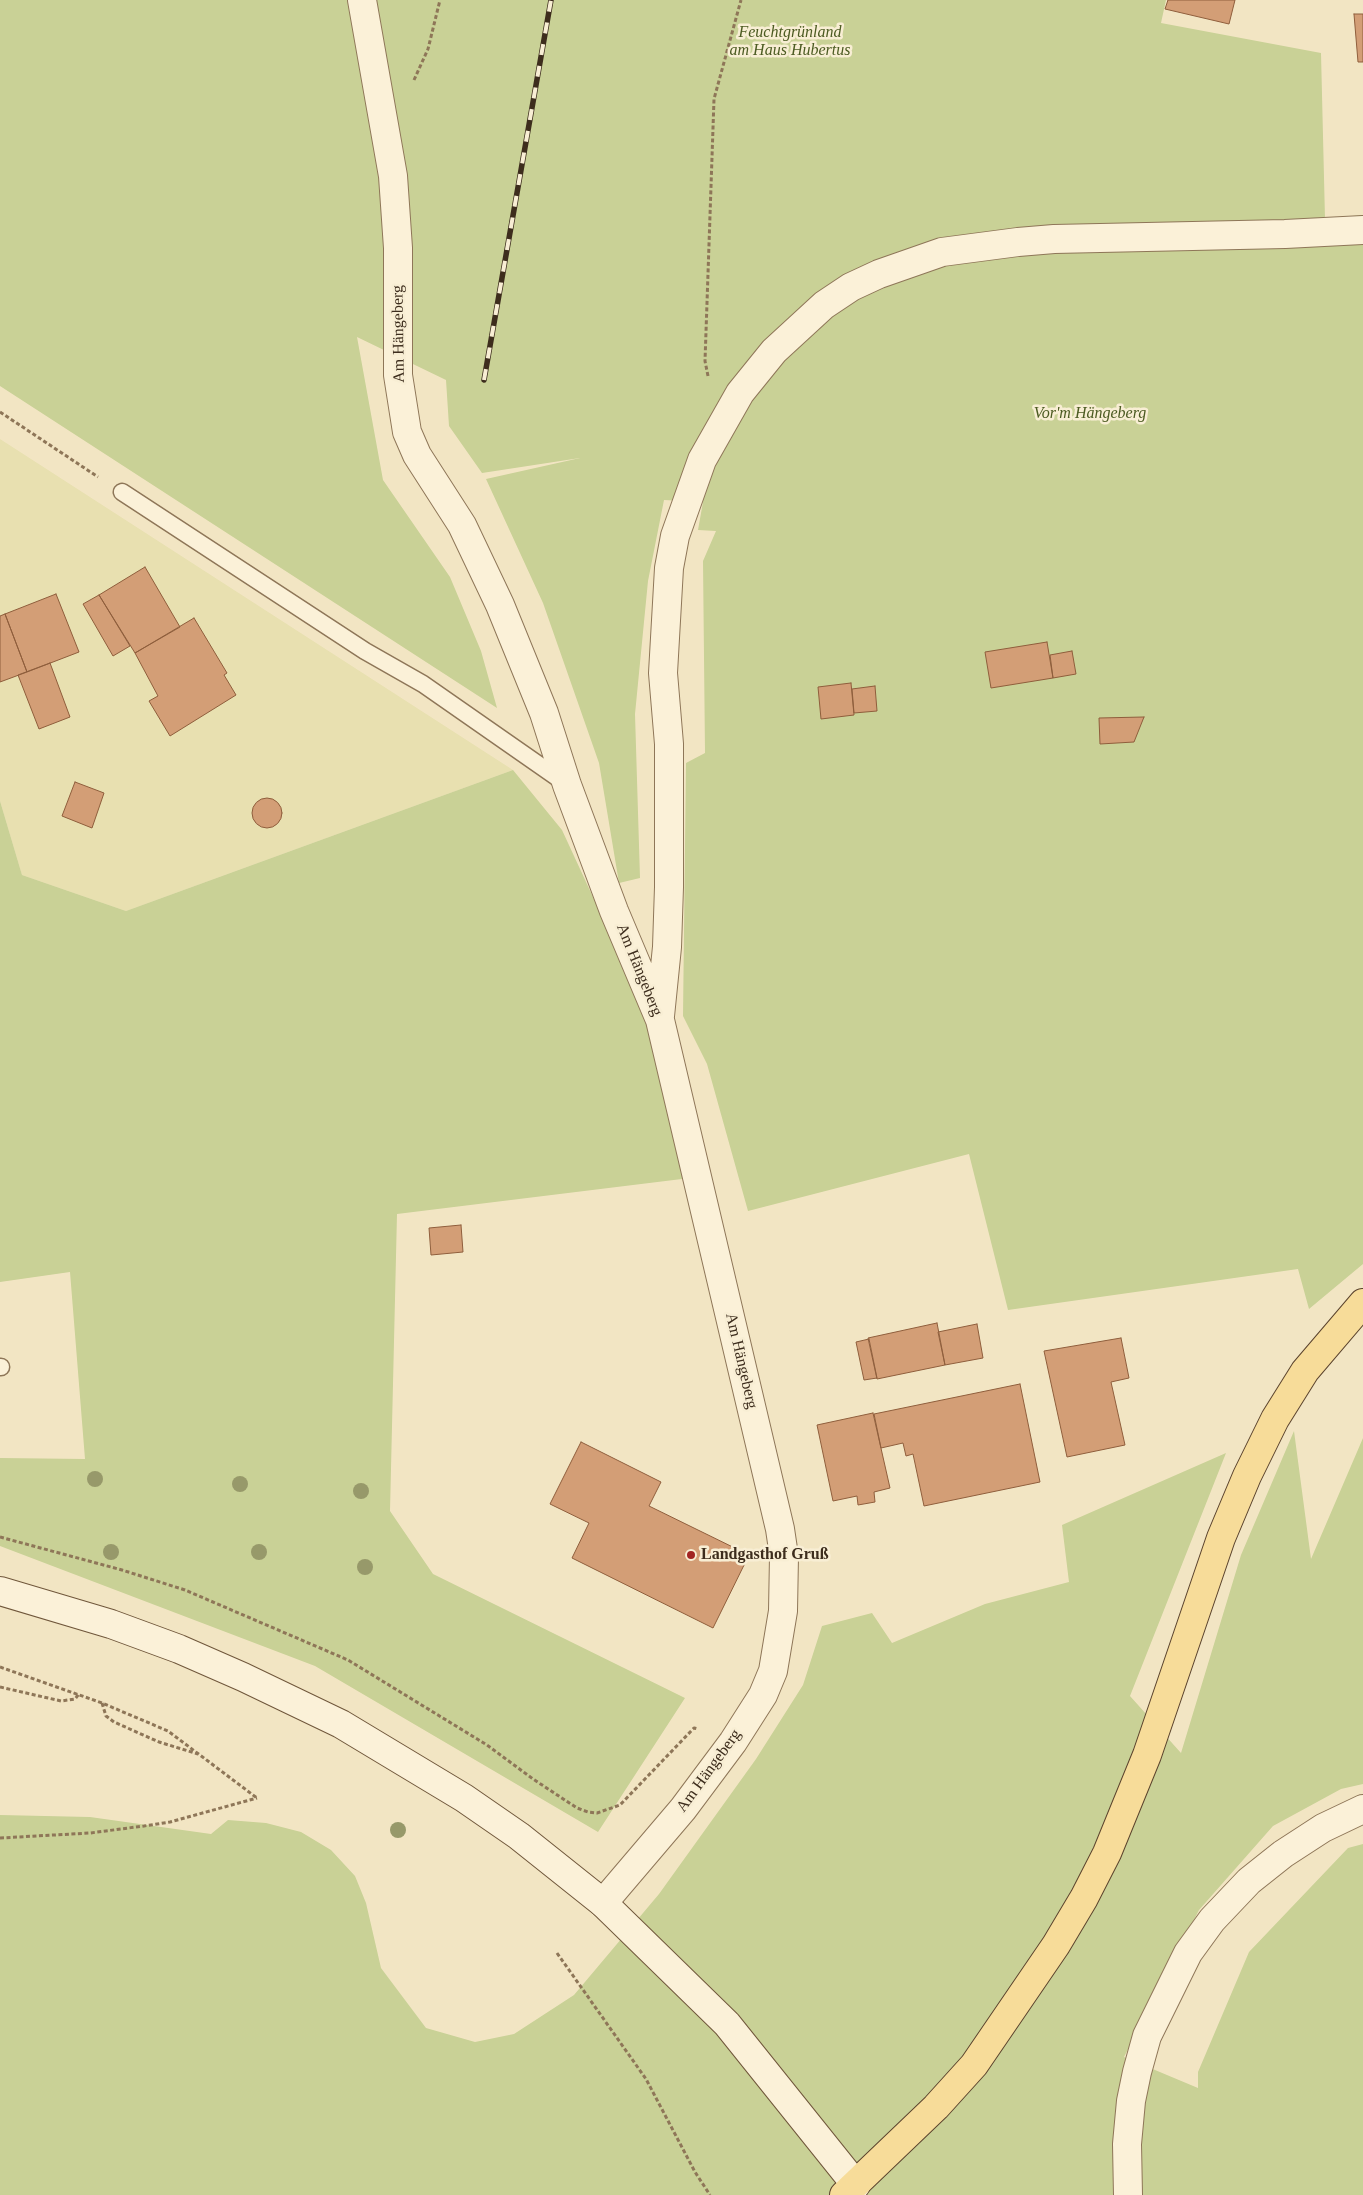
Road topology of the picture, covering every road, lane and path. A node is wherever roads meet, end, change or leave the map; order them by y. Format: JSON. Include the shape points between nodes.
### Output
{"nodes":[{"id":1,"x":362,"y":0,"type":"edge"},
{"id":2,"x":440,"y":0,"type":"edge"},
{"id":3,"x":741,"y":0,"type":"edge"},
{"id":4,"x":412,"y":85,"type":"dead end"},
{"id":5,"x":1363,"y":230,"type":"edge"},
{"id":6,"x":0,"y":412,"type":"edge"},
{"id":7,"x":717,"y":431,"type":"junction"},
{"id":8,"x":122,"y":492,"type":"joint"},
{"id":9,"x":567,"y":785,"type":"junction"},
{"id":10,"x":660,"y":1020,"type":"junction"},
{"id":11,"x":1363,"y":1303,"type":"edge"},
{"id":12,"x":0,"y":1537,"type":"edge"},
{"id":13,"x":0,"y":1591,"type":"edge"},
{"id":14,"x":0,"y":1666,"type":"edge"},
{"id":15,"x":0,"y":1687,"type":"edge"},
{"id":16,"x":79,"y":1694,"type":"junction"},
{"id":17,"x":102,"y":1703,"type":"junction"},
{"id":18,"x":733,"y":1742,"type":"junction"},
{"id":19,"x":202,"y":1755,"type":"junction"},
{"id":20,"x":1363,"y":1809,"type":"edge"},
{"id":21,"x":0,"y":1838,"type":"edge"},
{"id":22,"x":603,"y":1903,"type":"junction"},
{"id":23,"x":557,"y":1953,"type":"dead end"},
{"id":24,"x":850,"y":2190,"type":"edge"},
{"id":25,"x":710,"y":2195,"type":"edge"},
{"id":26,"x":1128,"y":2195,"type":"edge"}],
"edges":[{"from":1,"to":9,"type":"street","name":"Am Hängeberg","via":[[393,176],[398,248],[398,375],[407,432],[417,455],[462,525],[500,605],[544,713]]},
{"from":2,"to":4,"type":"path","via":[[428,49]]},
{"from":3,"to":7,"type":"path","via":[[714,99],[705,361]]},
{"from":5,"to":7,"type":"street","via":[[1054,239],[942,252],[879,274],[824,305],[764,362]]},
{"from":6,"to":8,"type":"path"},
{"from":7,"to":10,"type":"street","via":[[689,494],[675,536],[669,568],[663,674],[668,744],[669,887]]},
{"from":8,"to":9,"type":"lane","via":[[365,651],[423,684]]},
{"from":9,"to":10,"type":"street","name":"Am Hängeberg","via":[[614,911]]},
{"from":10,"to":18,"type":"street","name":"Am Hängeberg","via":[[784,1556],[783,1611],[773,1670],[763,1695]]},
{"from":11,"to":24,"type":"main road","via":[[1305,1371],[1274,1419],[1246,1476],[1220,1538],[1147,1755],[1107,1853],[1084,1898],[974,2065],[936,2107]]},
{"from":12,"to":18,"type":"path","via":[[185,1590],[348,1660],[487,1744],[533,1780],[588,1812],[597,1814],[620,1805],[694,1728],[715,1731]]},
{"from":13,"to":22,"type":"street","via":[[111,1624],[178,1649],[243,1676],[341,1724],[464,1798],[519,1836]]},
{"from":14,"to":16,"type":"path"},
{"from":15,"to":16,"type":"path","via":[[62,1701],[75,1699]]},
{"from":16,"to":17,"type":"path"},
{"from":17,"to":19,"type":"path","via":[[168,1731]]},
{"from":17,"to":19,"type":"path","via":[[106,1716],[114,1722],[158,1742]]},
{"from":18,"to":22,"type":"street","name":"Am Hängeberg"},
{"from":19,"to":21,"type":"path","via":[[257,1798],[170,1822],[90,1833]]},
{"from":20,"to":26,"type":"street","via":[[1323,1828],[1249,1881],[1212,1920],[1188,1952],[1147,2036],[1137,2072],[1127,2144]]},
{"from":22,"to":24,"type":"street","via":[[727,2024]]},
{"from":23,"to":25,"type":"path","via":[[646,2079]]}]}
